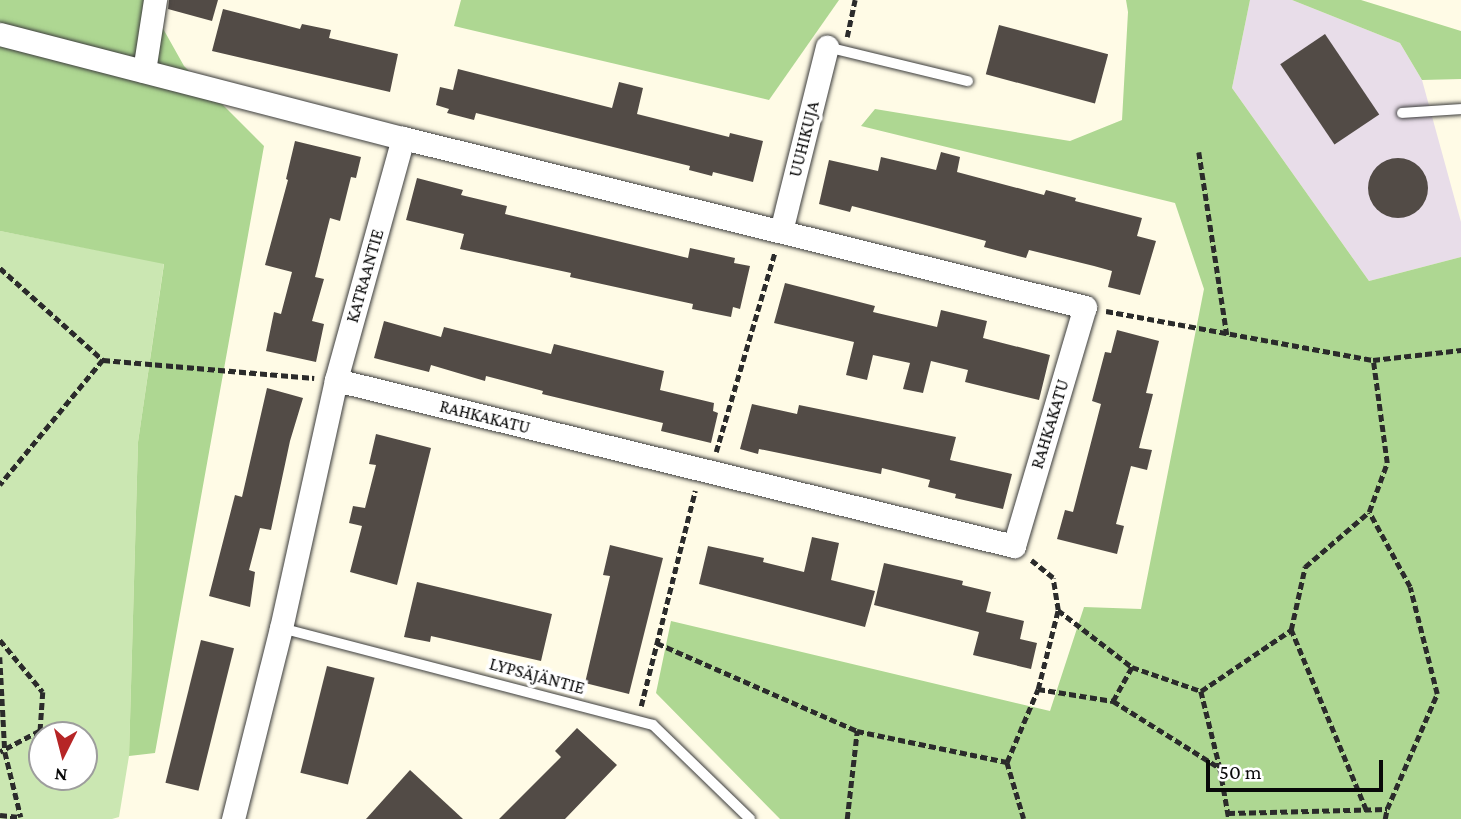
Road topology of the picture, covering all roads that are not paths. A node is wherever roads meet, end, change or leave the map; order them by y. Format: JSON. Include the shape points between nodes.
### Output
{"nodes":[{"id":1,"x":155,"y":0,"type":"edge"},
{"id":2,"x":0,"y":34,"type":"edge"},
{"id":3,"x":836,"y":49,"type":"joint"},
{"id":4,"x":144,"y":71,"type":"junction"},
{"id":5,"x":968,"y":80,"type":"dead end"},
{"id":6,"x":1461,"y":109,"type":"edge"},
{"id":7,"x":1402,"y":113,"type":"dead end"},
{"id":8,"x":403,"y":138,"type":"junction"},
{"id":9,"x":781,"y":231,"type":"junction"},
{"id":10,"x":336,"y":380,"type":"junction"},
{"id":11,"x":281,"y":628,"type":"junction"},
{"id":12,"x":233,"y":819,"type":"edge"},
{"id":13,"x":750,"y":819,"type":"edge"}],
"edges":[{"from":1,"to":4,"type":"street"},
{"from":2,"to":4,"type":"street"},
{"from":3,"to":5,"type":"lane"},
{"from":3,"to":9,"type":"street","name":"UUHIKUJA"},
{"from":4,"to":8,"type":"street"},
{"from":6,"to":7,"type":"lane"},
{"from":8,"to":9,"type":"street"},
{"from":8,"to":10,"type":"street","name":"KATRAANTIE"},
{"from":9,"to":10,"type":"street","name":"RAHKAKATU","via":[[1085,307],[1014,546]]},
{"from":10,"to":11,"type":"street","name":"KATRAANTIE"},
{"from":11,"to":12,"type":"street","name":"KATRAANTIE"},
{"from":11,"to":13,"type":"lane","name":"LYPSÄJÄNTIE","via":[[653,725]]}]}
